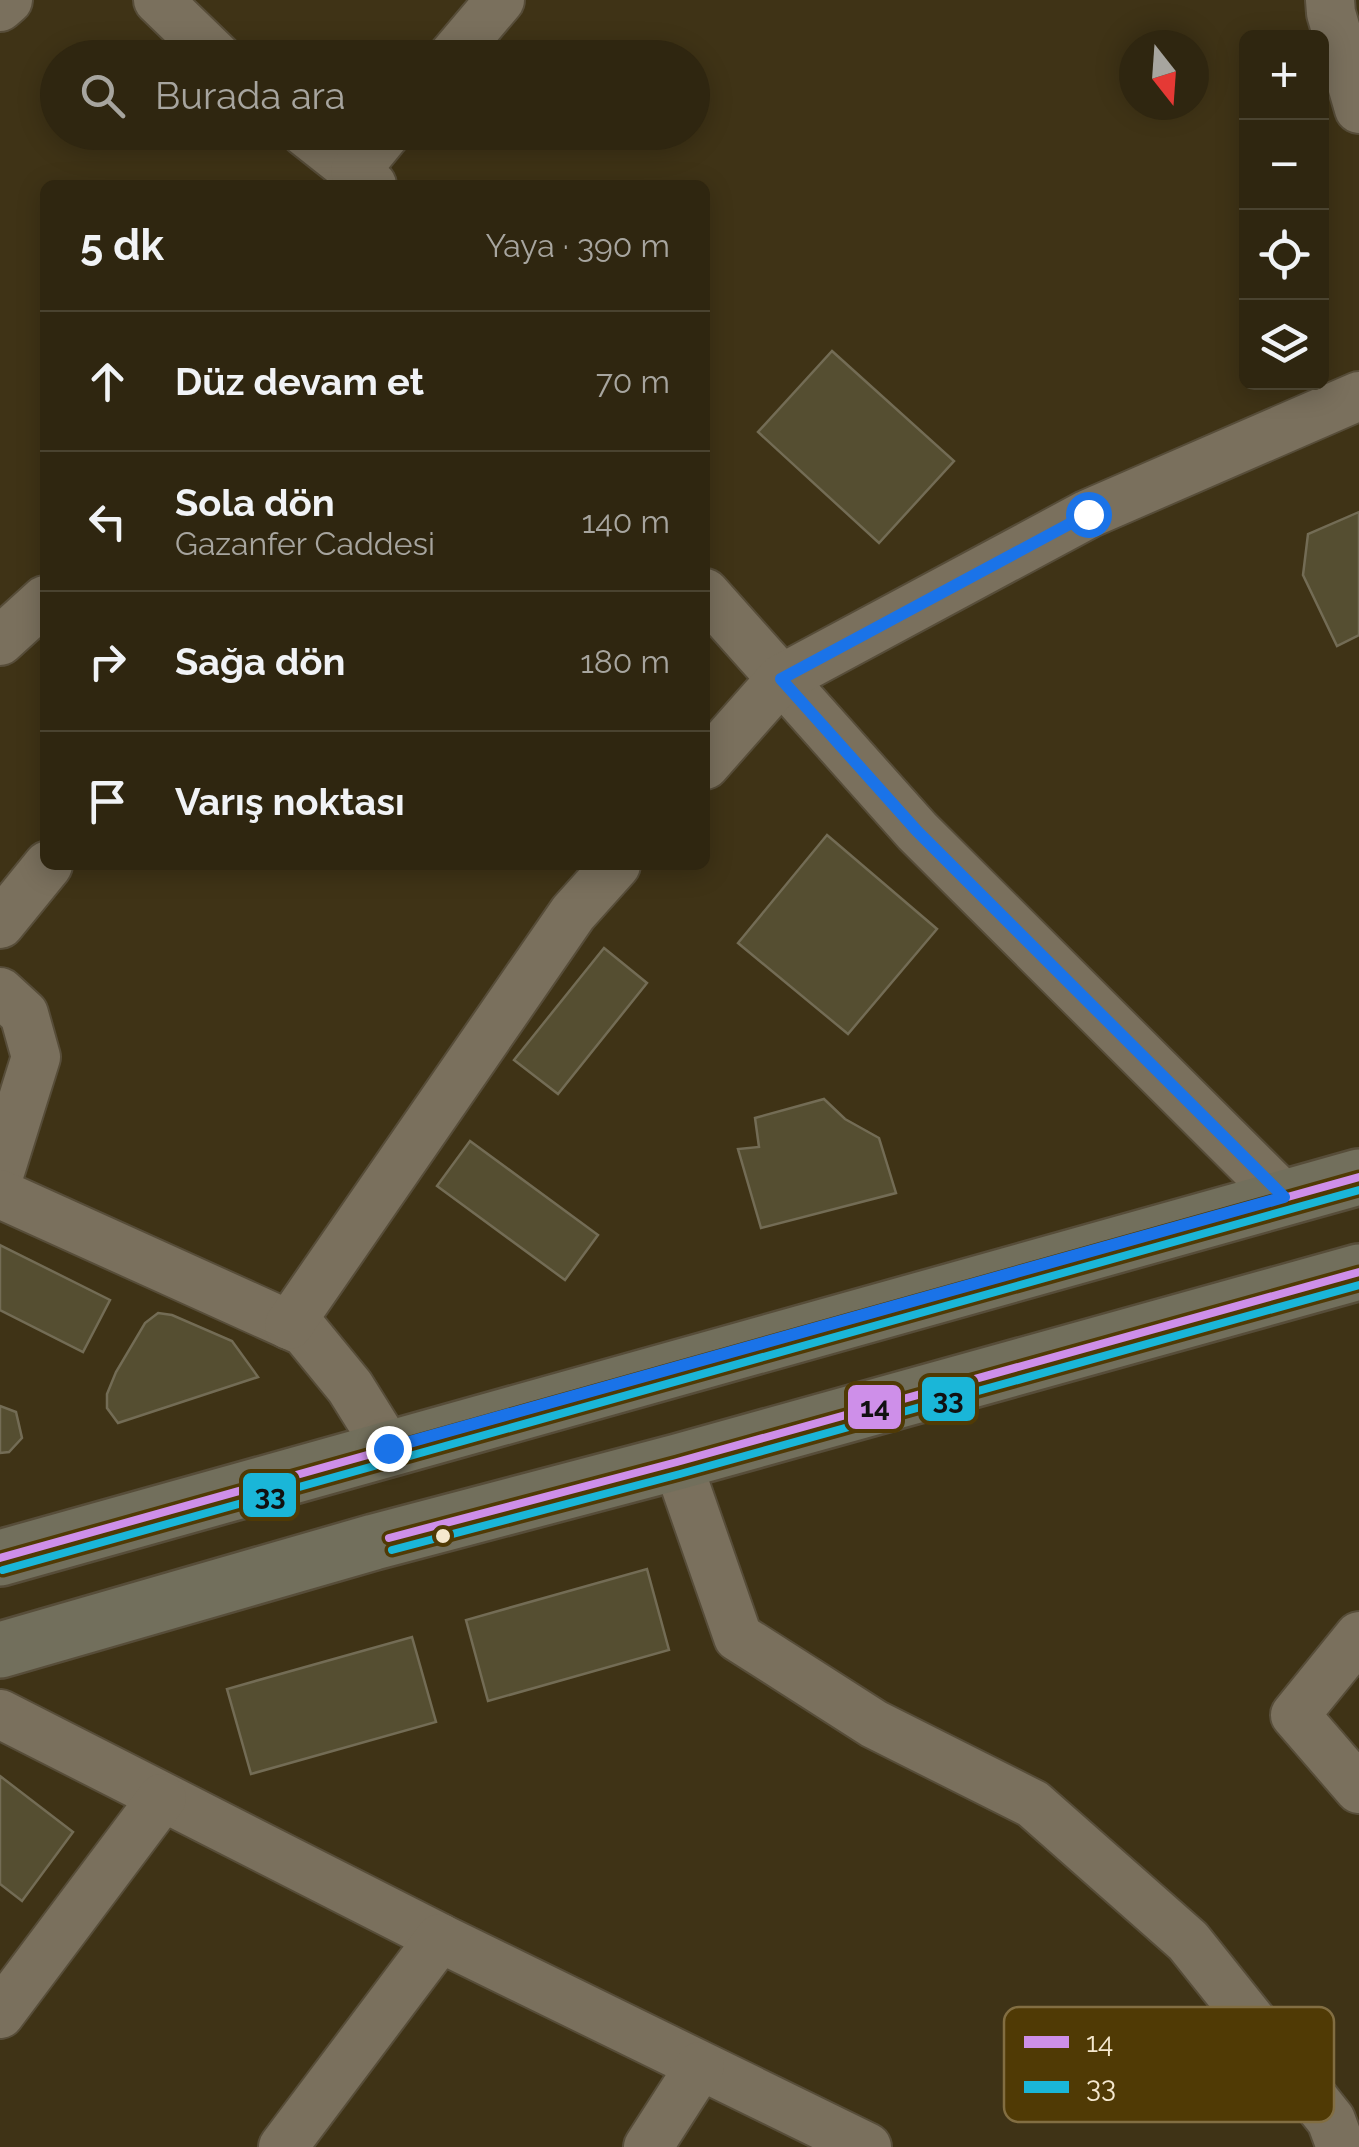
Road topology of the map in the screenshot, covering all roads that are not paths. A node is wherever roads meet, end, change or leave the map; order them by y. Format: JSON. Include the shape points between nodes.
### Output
{"nodes":[{"id":1,"x":8,"y":0,"type":"edge"},
{"id":2,"x":158,"y":0,"type":"edge"},
{"id":3,"x":500,"y":0,"type":"edge"},
{"id":4,"x":1330,"y":0,"type":"edge"},
{"id":5,"x":0,"y":6,"type":"edge"},
{"id":6,"x":199,"y":40,"type":"edge"},
{"id":7,"x":466,"y":40,"type":"edge"},
{"id":8,"x":1359,"y":108,"type":"edge"},
{"id":9,"x":328,"y":150,"type":"edge"},
{"id":10,"x":378,"y":150,"type":"edge"},
{"id":11,"x":363,"y":178,"type":"edge"},
{"id":12,"x":1359,"y":396,"type":"edge"},
{"id":13,"x":710,"y":599,"type":"edge"},
{"id":14,"x":40,"y":605,"type":"edge"},
{"id":15,"x":0,"y":641,"type":"edge"},
{"id":16,"x":781,"y":679,"type":"junction"},
{"id":17,"x":710,"y":759,"type":"edge"},
{"id":18,"x":44,"y":870,"type":"edge"},
{"id":19,"x":612,"y":870,"type":"edge"},
{"id":20,"x":0,"y":924,"type":"edge"},
{"id":21,"x":0,"y":992,"type":"edge"},
{"id":22,"x":0,"y":1172,"type":"edge"},
{"id":23,"x":1359,"y":1176,"type":"edge"},
{"id":24,"x":0,"y":1194,"type":"edge"},
{"id":25,"x":1284,"y":1197,"type":"junction"},
{"id":26,"x":1359,"y":1272,"type":"edge"},
{"id":27,"x":289,"y":1325,"type":"junction"},
{"id":28,"x":388,"y":1448,"type":"junction"},
{"id":29,"x":677,"y":1462,"type":"junction"},
{"id":30,"x":0,"y":1558,"type":"edge"},
{"id":31,"x":1359,"y":1636,"type":"edge"},
{"id":32,"x":0,"y":1650,"type":"edge"},
{"id":33,"x":0,"y":1714,"type":"edge"},
{"id":34,"x":1359,"y":1788,"type":"edge"},
{"id":35,"x":162,"y":1798,"type":"junction"},
{"id":36,"x":440,"y":1938,"type":"junction"},
{"id":37,"x":1241,"y":2007,"type":"edge"},
{"id":38,"x":0,"y":2014,"type":"edge"},
{"id":39,"x":700,"y":2066,"type":"junction"},
{"id":40,"x":1332,"y":2122,"type":"edge"},
{"id":41,"x":283,"y":2147,"type":"edge"},
{"id":42,"x":648,"y":2147,"type":"edge"},
{"id":43,"x":867,"y":2147,"type":"edge"},
{"id":44,"x":1341,"y":2147,"type":"edge"}],
"edges":[{"from":1,"to":5,"type":"street"},
{"from":2,"to":6,"type":"street"},
{"from":3,"to":7,"type":"street"},
{"from":4,"to":8,"type":"street"},
{"from":9,"to":11,"type":"street"},
{"from":10,"to":11,"type":"street"},
{"from":12,"to":16,"type":"street","via":[[1088,514]]},
{"from":13,"to":16,"type":"street"},
{"from":14,"to":15,"type":"street"},
{"from":16,"to":17,"type":"street"},
{"from":16,"to":25,"type":"street","via":[[917,831]]},
{"from":18,"to":20,"type":"street"},
{"from":19,"to":27,"type":"street","via":[[573,913]]},
{"from":21,"to":22,"type":"street","via":[[24,1014],[36,1057]]},
{"from":23,"to":25,"type":"main road"},
{"from":24,"to":27,"type":"street"},
{"from":25,"to":28,"type":"main road"},
{"from":26,"to":29,"type":"main road"},
{"from":27,"to":28,"type":"street","via":[[305,1332],[350,1387]]},
{"from":28,"to":30,"type":"main road"},
{"from":29,"to":32,"type":"main road"},
{"from":29,"to":37,"type":"street","via":[[738,1637],[874,1724],[1033,1804],[1188,1941]]},
{"from":31,"to":34,"type":"street","via":[[1295,1715]]},
{"from":33,"to":35,"type":"street"},
{"from":35,"to":36,"type":"street"},
{"from":35,"to":38,"type":"street"},
{"from":36,"to":39,"type":"street"},
{"from":36,"to":41,"type":"street"},
{"from":39,"to":42,"type":"street"},
{"from":39,"to":43,"type":"street"},
{"from":40,"to":44,"type":"street"}]}
